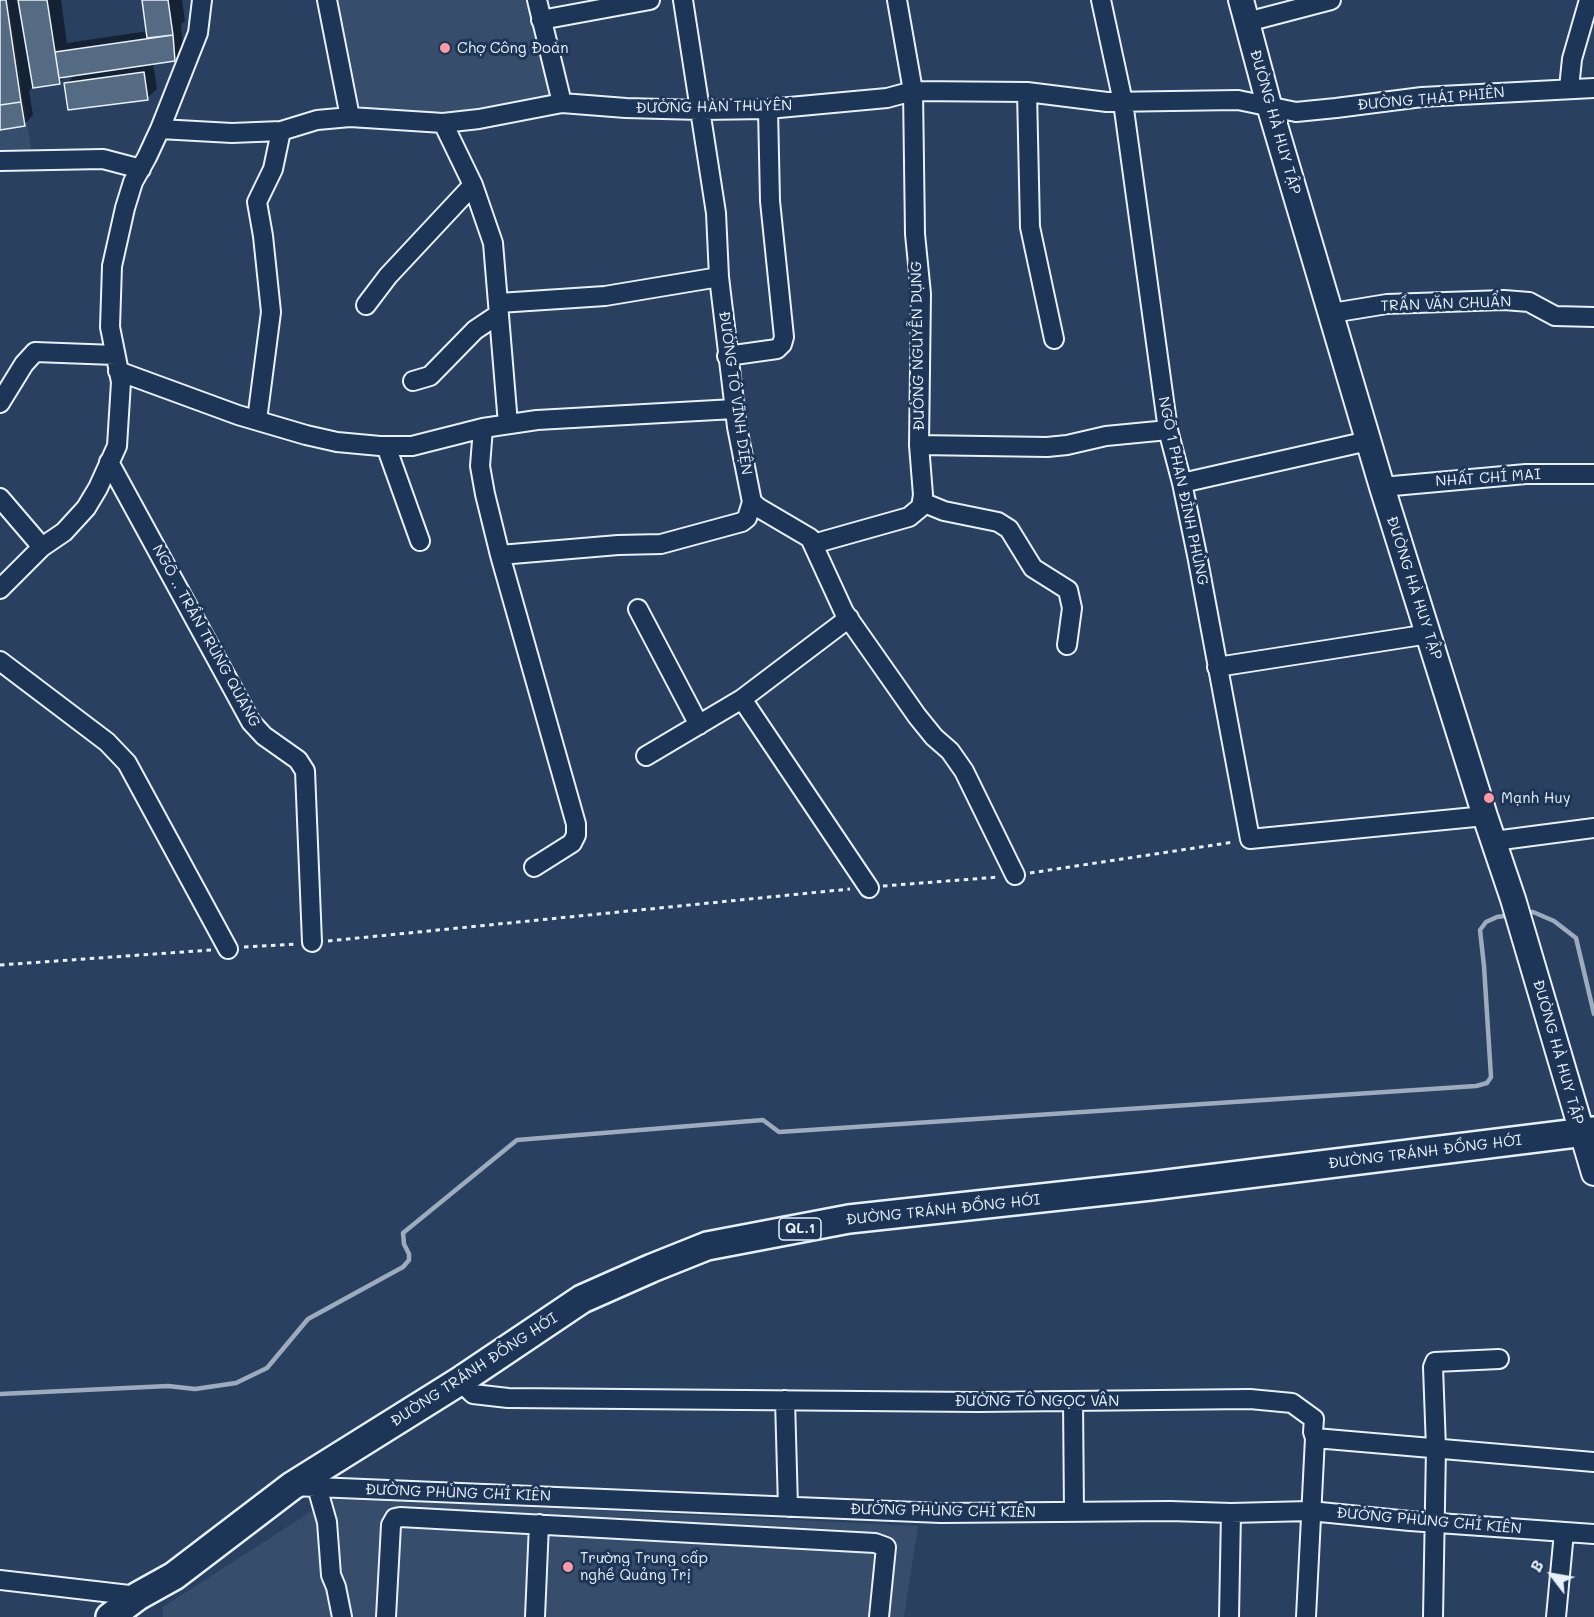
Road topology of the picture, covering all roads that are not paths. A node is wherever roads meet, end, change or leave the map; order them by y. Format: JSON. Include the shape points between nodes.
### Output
{"nodes":[{"id":1,"x":202,"y":0,"type":"edge"},
{"id":2,"x":327,"y":0,"type":"edge"},
{"id":3,"x":537,"y":0,"type":"edge"},
{"id":4,"x":650,"y":0,"type":"edge"},
{"id":5,"x":683,"y":0,"type":"edge"},
{"id":6,"x":897,"y":0,"type":"edge"},
{"id":7,"x":1101,"y":0,"type":"edge"},
{"id":8,"x":1331,"y":0,"type":"edge"},
{"id":9,"x":1589,"y":0,"type":"edge"},
{"id":10,"x":1244,"y":11,"type":"edge"},
{"id":11,"x":541,"y":20,"type":"junction"},
{"id":12,"x":1569,"y":88,"type":"junction"},
{"id":13,"x":1594,"y":88,"type":"edge"},
{"id":14,"x":913,"y":91,"type":"junction"},
{"id":15,"x":1027,"y":92,"type":"junction"},
{"id":16,"x":1123,"y":102,"type":"junction"},
{"id":17,"x":562,"y":103,"type":"junction"},
{"id":18,"x":1269,"y":105,"type":"junction"},
{"id":19,"x":768,"y":109,"type":"junction"},
{"id":20,"x":700,"y":110,"type":"junction"},
{"id":21,"x":350,"y":117,"type":"junction"},
{"id":22,"x":442,"y":123,"type":"junction"},
{"id":23,"x":160,"y":129,"type":"junction"},
{"id":24,"x":281,"y":131,"type":"junction"},
{"id":25,"x":0,"y":161,"type":"edge"},
{"id":26,"x":141,"y":169,"type":"junction"},
{"id":27,"x":473,"y":185,"type":"junction"},
{"id":28,"x":719,"y":277,"type":"junction"},
{"id":29,"x":366,"y":305,"type":"dead end"},
{"id":30,"x":499,"y":308,"type":"junction"},
{"id":31,"x":1332,"y":314,"type":"junction"},
{"id":32,"x":1594,"y":317,"type":"edge"},
{"id":33,"x":1054,"y":339,"type":"dead end"},
{"id":34,"x":727,"y":356,"type":"junction"},
{"id":35,"x":117,"y":363,"type":"junction"},
{"id":36,"x":413,"y":381,"type":"dead end"},
{"id":37,"x":0,"y":403,"type":"edge"},
{"id":38,"x":734,"y":409,"type":"junction"},
{"id":39,"x":257,"y":420,"type":"junction"},
{"id":40,"x":508,"y":424,"type":"junction"},
{"id":41,"x":483,"y":428,"type":"junction"},
{"id":42,"x":1168,"y":430,"type":"junction"},
{"id":43,"x":1368,"y":441,"type":"junction"},
{"id":44,"x":919,"y":445,"type":"junction"},
{"id":45,"x":386,"y":446,"type":"junction"},
{"id":46,"x":109,"y":462,"type":"junction"},
{"id":47,"x":1594,"y":474,"type":"edge"},
{"id":48,"x":1182,"y":483,"type":"junction"},
{"id":49,"x":1382,"y":487,"type":"junction"},
{"id":50,"x":0,"y":498,"type":"edge"},
{"id":51,"x":752,"y":502,"type":"junction"},
{"id":52,"x":922,"y":502,"type":"junction"},
{"id":53,"x":420,"y":541,"type":"dead end"},
{"id":54,"x":813,"y":544,"type":"junction"},
{"id":55,"x":42,"y":547,"type":"junction"},
{"id":56,"x":500,"y":555,"type":"junction"},
{"id":57,"x":0,"y":589,"type":"edge"},
{"id":58,"x":638,"y":609,"type":"dead end"},
{"id":59,"x":849,"y":618,"type":"junction"},
{"id":60,"x":1429,"y":634,"type":"junction"},
{"id":61,"x":1067,"y":645,"type":"dead end"},
{"id":62,"x":0,"y":661,"type":"edge"},
{"id":63,"x":1217,"y":667,"type":"junction"},
{"id":64,"x":742,"y":699,"type":"junction"},
{"id":65,"x":699,"y":725,"type":"junction"},
{"id":66,"x":646,"y":756,"type":"dead end"},
{"id":67,"x":1485,"y":816,"type":"junction"},
{"id":68,"x":1594,"y":828,"type":"edge"},
{"id":69,"x":1494,"y":841,"type":"junction"},
{"id":70,"x":534,"y":867,"type":"dead end"},
{"id":71,"x":1015,"y":875,"type":"road end"},
{"id":72,"x":869,"y":888,"type":"road end"},
{"id":73,"x":312,"y":942,"type":"road end"},
{"id":74,"x":228,"y":949,"type":"road end"},
{"id":75,"x":1587,"y":1132,"type":"edge"},
{"id":76,"x":1594,"y":1173,"type":"edge"},
{"id":77,"x":1499,"y":1359,"type":"dead end"},
{"id":78,"x":460,"y":1381,"type":"junction"},
{"id":79,"x":785,"y":1400,"type":"junction"},
{"id":80,"x":1073,"y":1401,"type":"junction"},
{"id":81,"x":1315,"y":1438,"type":"junction"},
{"id":82,"x":1436,"y":1448,"type":"junction"},
{"id":83,"x":1594,"y":1462,"type":"edge"},
{"id":84,"x":305,"y":1487,"type":"junction"},
{"id":85,"x":788,"y":1507,"type":"junction"},
{"id":86,"x":1310,"y":1511,"type":"junction"},
{"id":87,"x":1074,"y":1512,"type":"junction"},
{"id":88,"x":1231,"y":1513,"type":"junction"},
{"id":89,"x":1434,"y":1523,"type":"junction"},
{"id":90,"x":539,"y":1524,"type":"junction"},
{"id":91,"x":1564,"y":1532,"type":"junction"},
{"id":92,"x":1594,"y":1534,"type":"edge"},
{"id":93,"x":0,"y":1580,"type":"edge"},
{"id":94,"x":138,"y":1596,"type":"junction"},
{"id":95,"x":110,"y":1617,"type":"edge"},
{"id":96,"x":342,"y":1617,"type":"edge"},
{"id":97,"x":386,"y":1617,"type":"edge"},
{"id":98,"x":535,"y":1617,"type":"edge"},
{"id":99,"x":879,"y":1617,"type":"edge"},
{"id":100,"x":1229,"y":1617,"type":"edge"},
{"id":101,"x":1306,"y":1617,"type":"edge"},
{"id":102,"x":1433,"y":1617,"type":"edge"},
{"id":103,"x":1557,"y":1617,"type":"edge"}],
"edges":[{"from":1,"to":23,"type":"street","via":[[198,33]]},
{"from":2,"to":21,"type":"street"},
{"from":3,"to":11,"type":"street"},
{"from":4,"to":11,"type":"street"},
{"from":5,"to":20,"type":"street","name":"ĐƯỜNG TÔ VĨNH DIỆN"},
{"from":6,"to":14,"type":"street","name":"ĐƯỜNG NGUYỄN DỤNG"},
{"from":7,"to":16,"type":"street","name":"NGÕ 1 PHAN ĐÌNH PHÙNG"},
{"from":8,"to":10,"type":"street"},
{"from":9,"to":12,"type":"street","via":[[1572,59]]},
{"from":10,"to":18,"type":"main road","name":"ĐƯỜNG HÀ HUY TẬP"},
{"from":11,"to":17,"type":"street"},
{"from":12,"to":13,"type":"street","name":"ĐƯỜNG THÁI PHIÊN"},
{"from":12,"to":18,"type":"street","name":"ĐƯỜNG THÁI PHIÊN","via":[[1422,97],[1296,112]]},
{"from":14,"to":15,"type":"street","name":"ĐƯỜNG HÀN THUYÊN"},
{"from":14,"to":19,"type":"street","name":"ĐƯỜNG HÀN THUYÊN","via":[[887,98]]},
{"from":14,"to":44,"type":"street","name":"ĐƯỜNG NGUYỄN DỤNG","via":[[915,234],[921,294]]},
{"from":15,"to":16,"type":"street","name":"ĐƯỜNG HÀN THUYÊN"},
{"from":15,"to":33,"type":"street","via":[[1030,227]]},
{"from":16,"to":18,"type":"street","name":"ĐƯỜNG HÀN THUYÊN","via":[[1238,100]]},
{"from":16,"to":42,"type":"street","name":"NGÕ 1 PHAN ĐÌNH PHÙNG"},
{"from":17,"to":20,"type":"street","name":"ĐƯỜNG HÀN THUYÊN"},
{"from":17,"to":22,"type":"street","name":"ĐƯỜNG HÀN THUYÊN"},
{"from":18,"to":31,"type":"main road","name":"ĐƯỜNG HÀ HUY TẬP"},
{"from":19,"to":20,"type":"street","name":"ĐƯỜNG HÀN THUYÊN"},
{"from":19,"to":34,"type":"street","via":[[770,201],[784,337],[777,349]]},
{"from":20,"to":28,"type":"street","name":"ĐƯỜNG TÔ VĨNH DIỆN","via":[[716,213]]},
{"from":21,"to":22,"type":"street","name":"ĐƯỜNG HÀN THUYÊN"},
{"from":21,"to":24,"type":"street","name":"ĐƯỜNG HÀN THUYÊN","via":[[317,120]]},
{"from":22,"to":27,"type":"street"},
{"from":23,"to":24,"type":"street","name":"ĐƯỜNG HÀN THUYÊN"},
{"from":23,"to":26,"type":"street"},
{"from":24,"to":39,"type":"street","via":[[273,169],[257,202],[271,312]]},
{"from":25,"to":26,"type":"street","via":[[103,159]]},
{"from":26,"to":35,"type":"street","via":[[125,208],[112,266],[110,327]]},
{"from":27,"to":29,"type":"street"},
{"from":27,"to":30,"type":"street","via":[[493,243]]},
{"from":28,"to":30,"type":"street"},
{"from":28,"to":34,"type":"street","name":"ĐƯỜNG TÔ VĨNH DIỆN"},
{"from":30,"to":36,"type":"street","via":[[430,376]]},
{"from":30,"to":40,"type":"street"},
{"from":31,"to":32,"type":"street","name":"TRẦN VĂN CHUẨN","via":[[1387,304],[1504,300],[1529,302],[1555,316]]},
{"from":31,"to":43,"type":"main road","name":"ĐƯỜNG HÀ HUY TẬP"},
{"from":34,"to":38,"type":"street","name":"ĐƯỜNG TÔ VĨNH DIỆN"},
{"from":35,"to":37,"type":"street","via":[[35,352]]},
{"from":35,"to":39,"type":"street"},
{"from":35,"to":46,"type":"street","via":[[121,382],[117,446]]},
{"from":38,"to":40,"type":"street"},
{"from":38,"to":51,"type":"street","name":"ĐƯỜNG TÔ VĨNH DIỆN"},
{"from":39,"to":45,"type":"street","via":[[337,442]]},
{"from":40,"to":41,"type":"street"},
{"from":41,"to":45,"type":"street","via":[[412,446]]},
{"from":41,"to":56,"type":"street","via":[[480,466]]},
{"from":42,"to":44,"type":"street","via":[[1047,447]]},
{"from":42,"to":48,"type":"street","name":"NGÕ 1 PHAN ĐÌNH PHÙNG"},
{"from":43,"to":48,"type":"street"},
{"from":43,"to":49,"type":"main road","name":"ĐƯỜNG HÀ HUY TẬP"},
{"from":44,"to":52,"type":"street","name":"ĐƯỜNG NGUYỄN DỤNG"},
{"from":45,"to":53,"type":"street"},
{"from":46,"to":55,"type":"street","via":[[86,508],[64,532]]},
{"from":46,"to":73,"type":"street","name":"NGÕ .. TRẦN TRÙNG QUANG","via":[[250,722],[298,760],[305,771]]},
{"from":47,"to":49,"type":"street","name":"NHẤT CHÍ MAI","via":[[1526,474]]},
{"from":48,"to":63,"type":"street","name":"NGÕ 1 PHAN ĐÌNH PHÙNG"},
{"from":49,"to":60,"type":"main road","name":"ĐƯỜNG HÀ HUY TẬP"},
{"from":50,"to":55,"type":"street"},
{"from":51,"to":54,"type":"street","via":[[810,538]]},
{"from":51,"to":56,"type":"street","via":[[742,522],[661,544]]},
{"from":52,"to":54,"type":"street","via":[[909,517]]},
{"from":52,"to":61,"type":"street","via":[[944,511],[998,522],[1009,529],[1033,568],[1068,590],[1072,608]]},
{"from":54,"to":59,"type":"street"},
{"from":55,"to":57,"type":"street"},
{"from":56,"to":70,"type":"street","via":[[576,824],[572,843]]},
{"from":58,"to":65,"type":"street"},
{"from":59,"to":64,"type":"street"},
{"from":59,"to":71,"type":"street","via":[[917,716],[964,771]]},
{"from":60,"to":63,"type":"street"},
{"from":60,"to":67,"type":"main road","name":"ĐƯỜNG HÀ HUY TẬP"},
{"from":62,"to":74,"type":"street","via":[[106,742],[127,763]]},
{"from":63,"to":67,"type":"street","name":"NGÕ 1 PHAN ĐÌNH PHÙNG","via":[[1250,839]]},
{"from":64,"to":65,"type":"street"},
{"from":64,"to":72,"type":"street"},
{"from":65,"to":66,"type":"street"},
{"from":67,"to":69,"type":"main road","name":"ĐƯỜNG HÀ HUY TẬP"},
{"from":68,"to":69,"type":"street"},
{"from":69,"to":75,"type":"main road","name":"ĐƯỜNG HÀ HUY TẬP"},
{"from":75,"to":76,"type":"main road","name":"ĐƯỜNG HÀ HUY TẬP"},
{"from":75,"to":78,"type":"highway","name":"ĐƯỜNG TRÁNH ĐỒNG HỚI","number":"QL.1","via":[[849,1220],[707,1246],[582,1299]]},
{"from":77,"to":82,"type":"street","via":[[1433,1365]]},
{"from":78,"to":79,"type":"street","name":"ĐƯỜNG TÔ NGỌC VÂN","via":[[473,1394],[508,1398]]},
{"from":78,"to":84,"type":"highway","name":"ĐƯỜNG TRÁNH ĐỒNG HỚI","number":"QL.1"},
{"from":79,"to":80,"type":"street","name":"ĐƯỜNG TÔ NGỌC VÂN"},
{"from":79,"to":85,"type":"street"},
{"from":80,"to":81,"type":"street","name":"ĐƯỜNG TÔ NGỌC VÂN","via":[[1250,1399],[1292,1403],[1314,1419]]},
{"from":80,"to":87,"type":"street"},
{"from":81,"to":82,"type":"street"},
{"from":81,"to":86,"type":"street"},
{"from":82,"to":83,"type":"street"},
{"from":82,"to":89,"type":"street"},
{"from":84,"to":85,"type":"street","name":"ĐƯỜNG PHÙNG CHÍ KIÊN"},
{"from":84,"to":94,"type":"highway","name":"ĐƯỜNG TRÁNH ĐỒNG HỚI","number":"QL.1"},
{"from":84,"to":96,"type":"street","via":[[327,1522],[331,1575]]},
{"from":85,"to":87,"type":"street","name":"ĐƯỜNG PHÙNG CHÍ KIÊN","via":[[941,1513]]},
{"from":86,"to":88,"type":"street","name":"ĐƯỜNG PHÙNG CHÍ KIÊN"},
{"from":86,"to":89,"type":"street","name":"ĐƯỜNG PHÙNG CHÍ KIÊN"},
{"from":86,"to":101,"type":"street"},
{"from":87,"to":88,"type":"street","name":"ĐƯỜNG PHÙNG CHÍ KIÊN"},
{"from":88,"to":100,"type":"street"},
{"from":89,"to":91,"type":"street","name":"ĐƯỜNG PHÙNG CHÍ KIÊN"},
{"from":89,"to":102,"type":"street"},
{"from":90,"to":97,"type":"street","via":[[395,1518],[389,1541]]},
{"from":90,"to":98,"type":"street"},
{"from":90,"to":99,"type":"street","via":[[882,1545],[886,1547]]},
{"from":91,"to":92,"type":"street","name":"ĐƯỜNG PHÙNG CHÍ KIÊN"},
{"from":91,"to":103,"type":"street"},
{"from":93,"to":94,"type":"street"},
{"from":94,"to":95,"type":"highway","name":"ĐƯỜNG TRÁNH ĐỒNG HỚI","number":"QL.1"}]}
